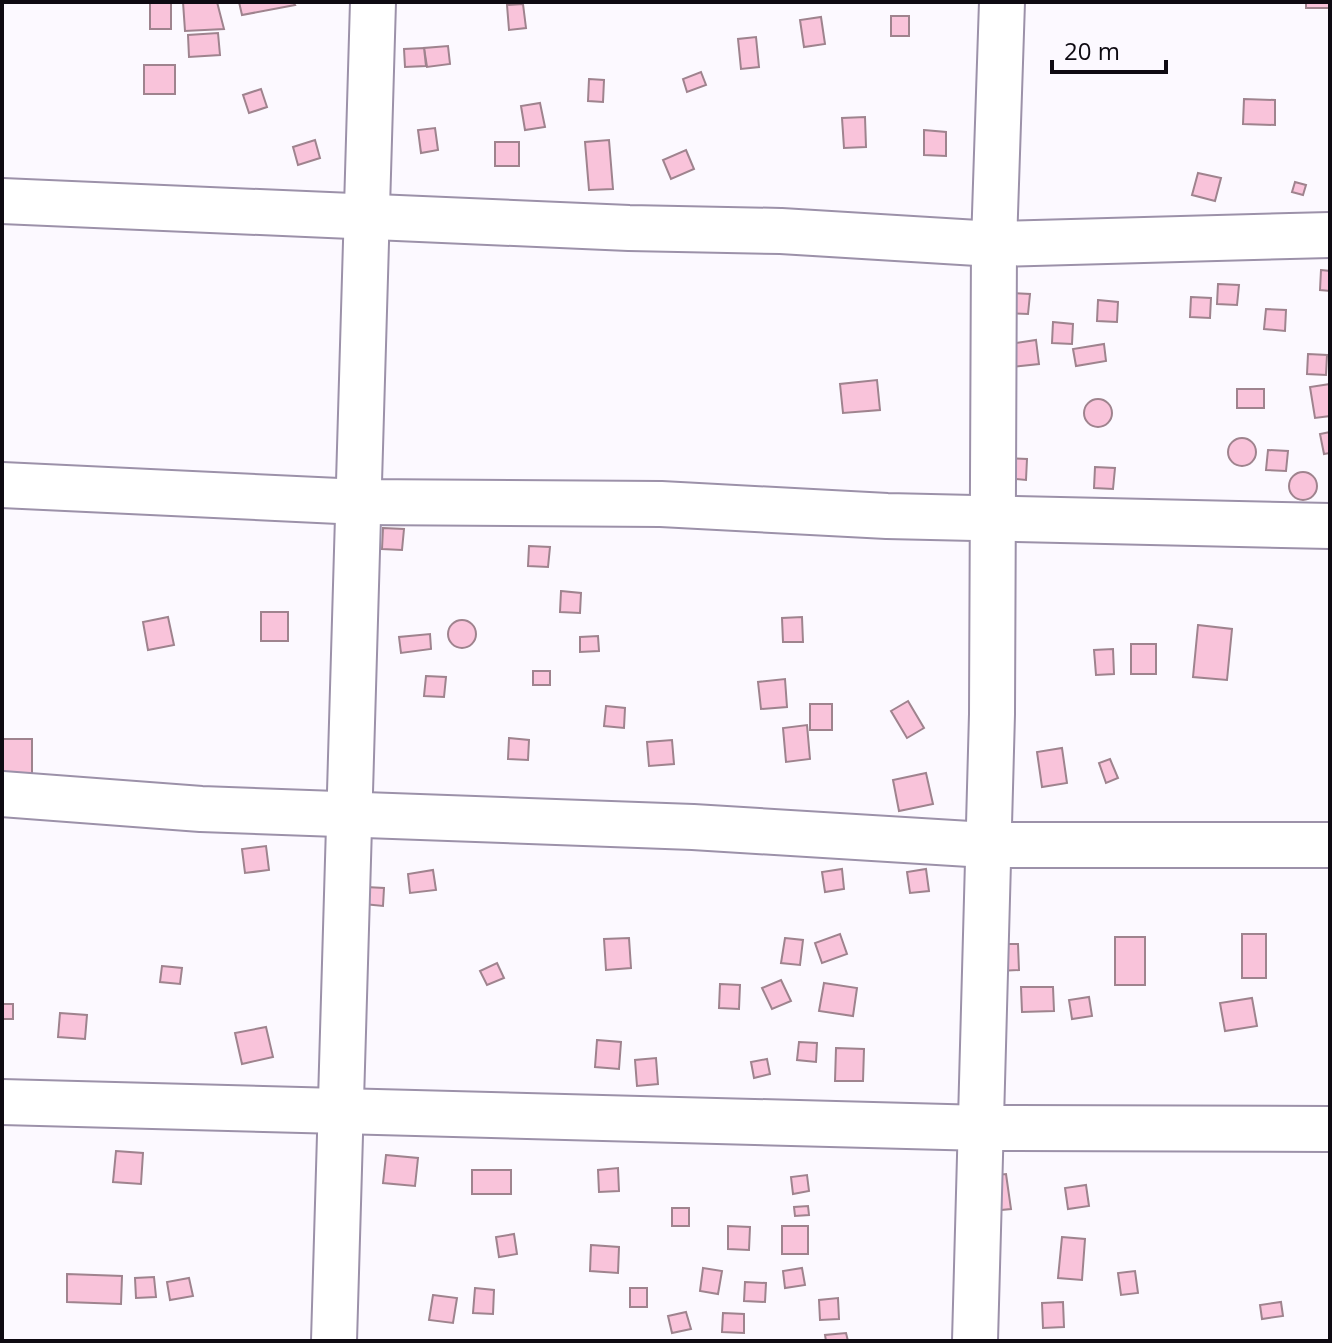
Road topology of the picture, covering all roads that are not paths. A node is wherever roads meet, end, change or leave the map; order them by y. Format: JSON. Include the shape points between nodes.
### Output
{"nodes":[{"id":1,"x":373,"y":2,"type":"edge"},
{"id":2,"x":1002,"y":2,"type":"edge"},
{"id":3,"x":2,"y":201,"type":"edge"},
{"id":4,"x":365,"y":214,"type":"junction"},
{"id":5,"x":1330,"y":235,"type":"edge"},
{"id":6,"x":994,"y":244,"type":"junction"},
{"id":7,"x":2,"y":485,"type":"edge"},
{"id":8,"x":360,"y":502,"type":"junction"},
{"id":9,"x":993,"y":517,"type":"junction"},
{"id":10,"x":1330,"y":526,"type":"edge"},
{"id":11,"x":2,"y":794,"type":"edge"},
{"id":12,"x":347,"y":814,"type":"junction"},
{"id":13,"x":986,"y":845,"type":"junction"},
{"id":14,"x":1330,"y":845,"type":"edge"},
{"id":15,"x":2,"y":1102,"type":"edge"},
{"id":16,"x":339,"y":1110,"type":"junction"},
{"id":17,"x":984,"y":1128,"type":"junction"},
{"id":18,"x":1330,"y":1129,"type":"edge"},
{"id":19,"x":334,"y":1341,"type":"edge"},
{"id":20,"x":975,"y":1341,"type":"edge"}],
"edges":[{"from":1,"to":4,"type":"street"},
{"from":2,"to":6,"type":"street"},
{"from":3,"to":4,"type":"street"},
{"from":4,"to":6,"type":"street"},
{"from":4,"to":8,"type":"street"},
{"from":5,"to":6,"type":"street"},
{"from":6,"to":9,"type":"street"},
{"from":7,"to":8,"type":"street"},
{"from":8,"to":9,"type":"street","via":[[661,504]]},
{"from":8,"to":12,"type":"street"},
{"from":9,"to":10,"type":"street"},
{"from":9,"to":13,"type":"street"},
{"from":11,"to":12,"type":"street"},
{"from":12,"to":13,"type":"street"},
{"from":12,"to":16,"type":"street"},
{"from":13,"to":14,"type":"street"},
{"from":13,"to":17,"type":"street"},
{"from":15,"to":16,"type":"street"},
{"from":16,"to":17,"type":"street"},
{"from":16,"to":19,"type":"street"},
{"from":17,"to":18,"type":"street"},
{"from":17,"to":20,"type":"street"}]}
